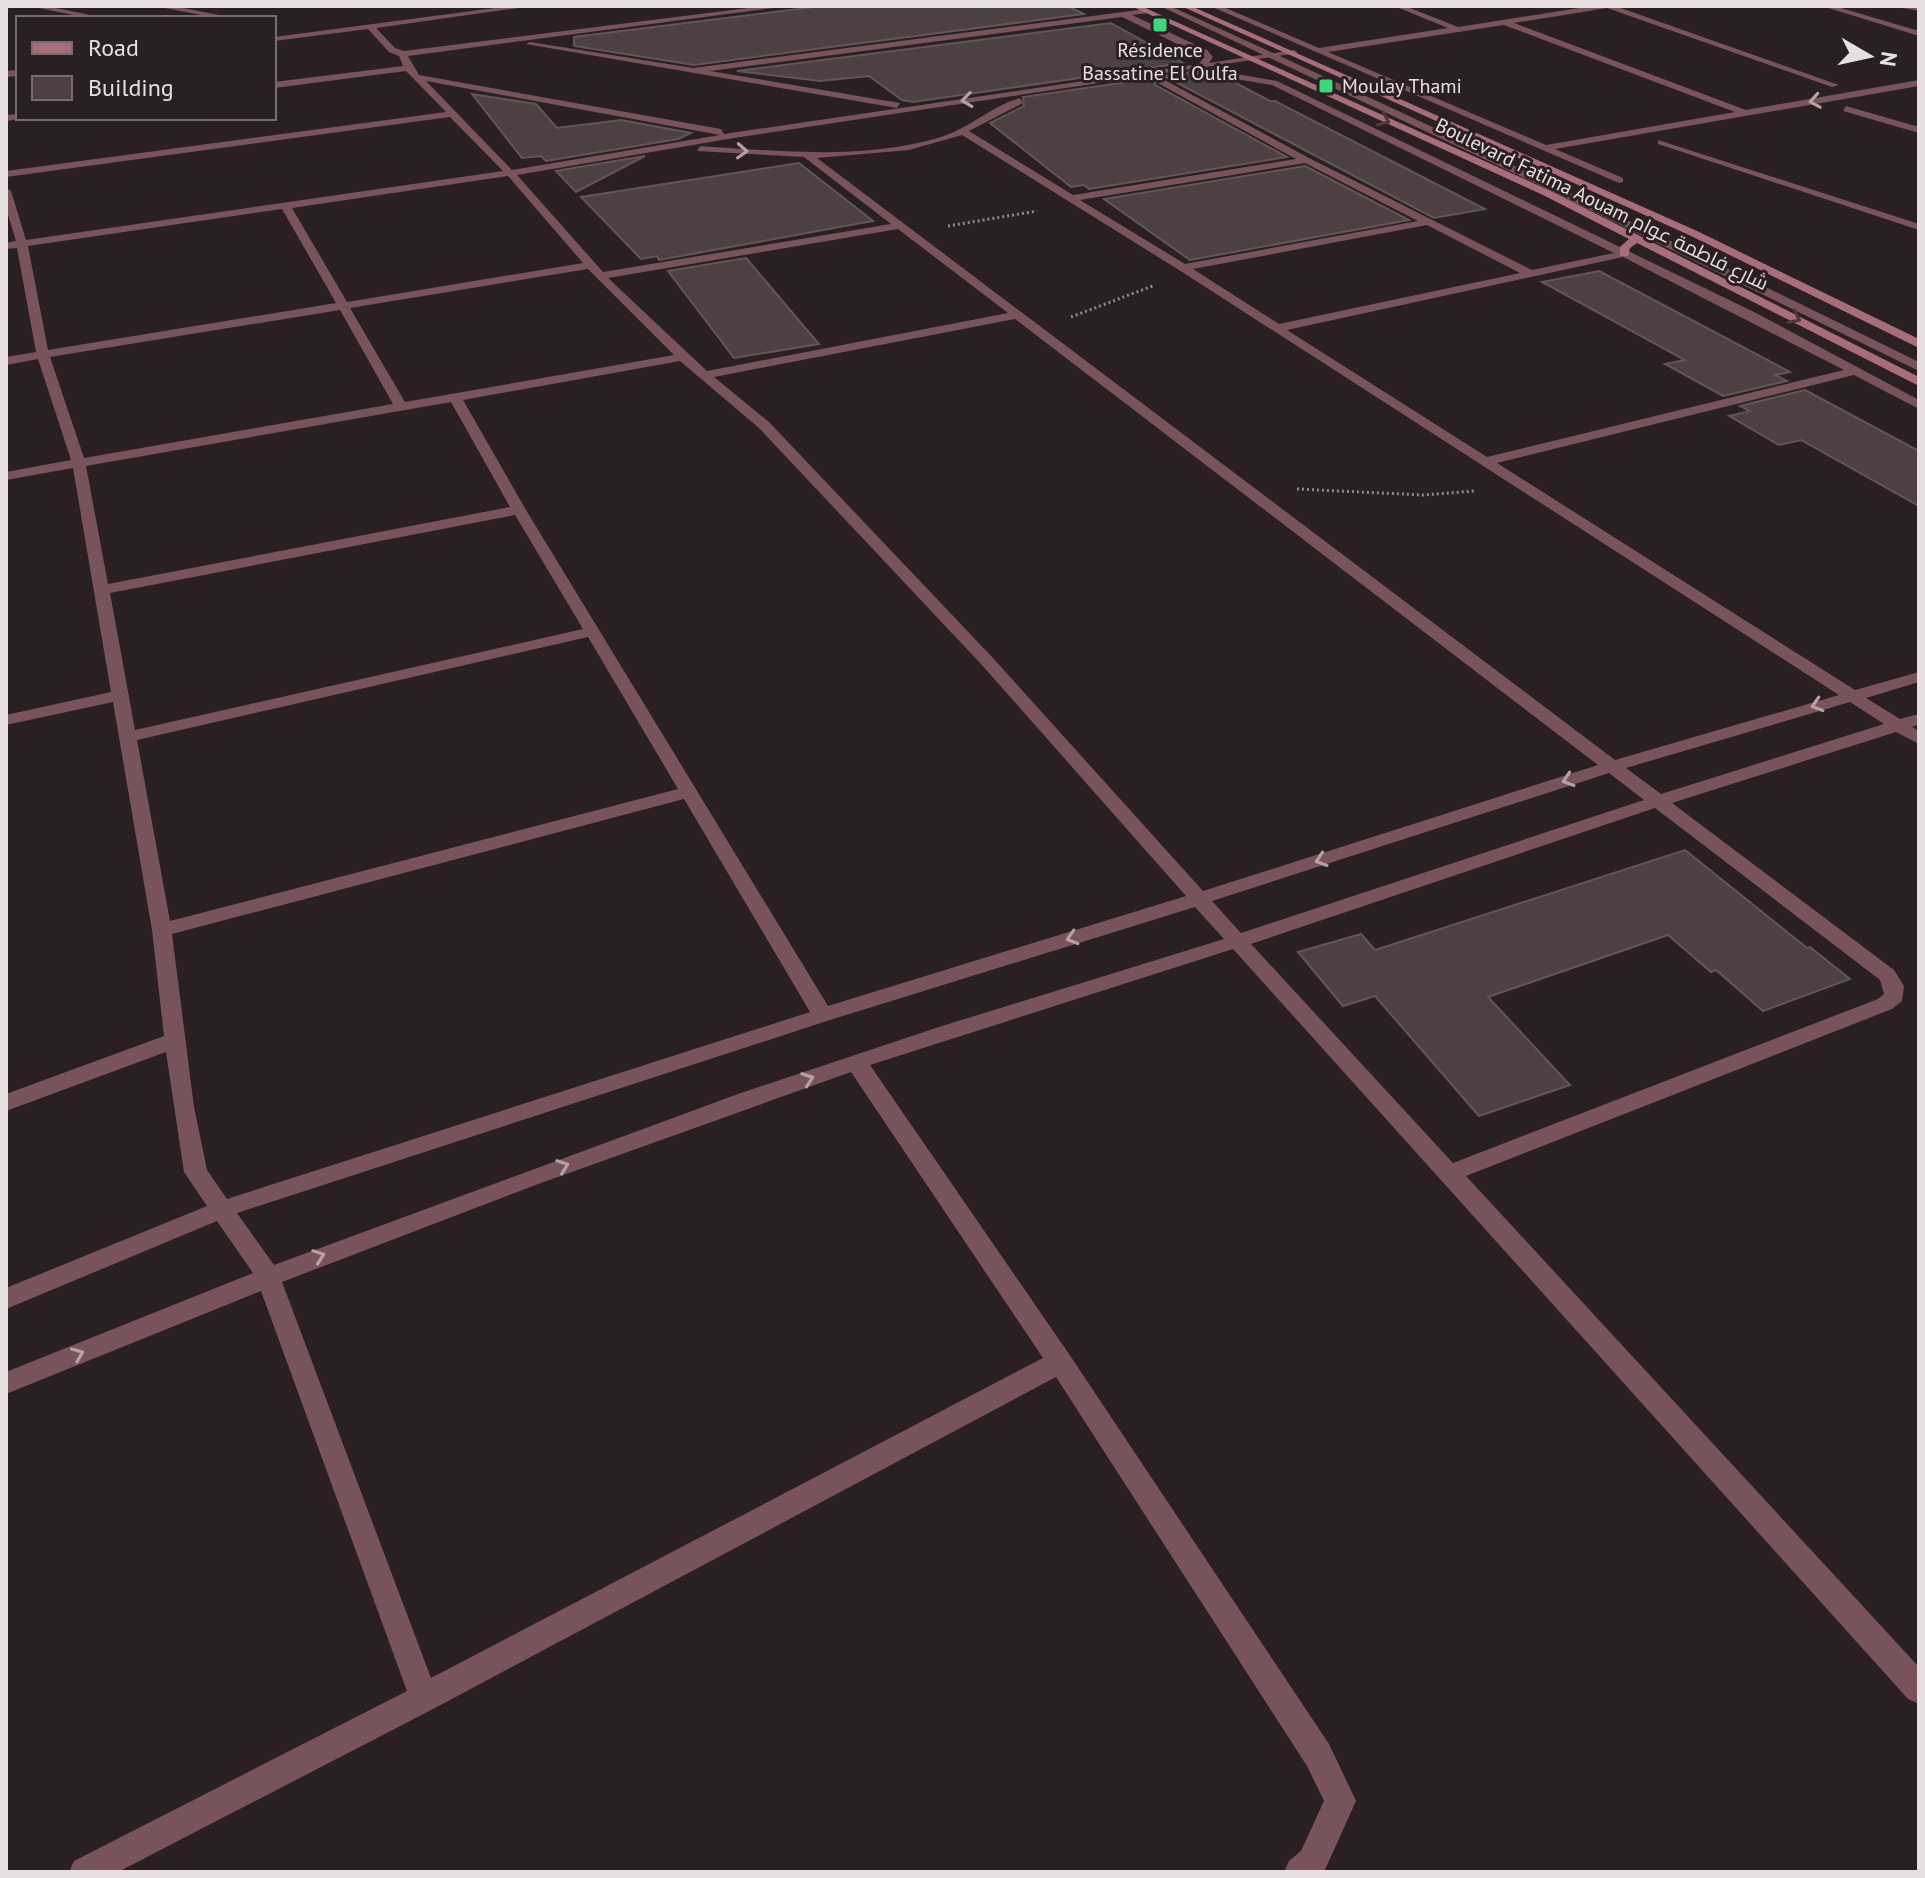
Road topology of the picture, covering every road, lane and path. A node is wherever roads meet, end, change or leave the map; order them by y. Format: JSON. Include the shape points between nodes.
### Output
{"nodes":[{"id":1,"x":33,"y":6,"type":"edge"},
{"id":2,"x":159,"y":6,"type":"edge"},
{"id":3,"x":528,"y":6,"type":"edge"},
{"id":4,"x":784,"y":6,"type":"edge"},
{"id":5,"x":1107,"y":6,"type":"edge"},
{"id":6,"x":1164,"y":6,"type":"edge"},
{"id":7,"x":1172,"y":6,"type":"edge"},
{"id":8,"x":1185,"y":6,"type":"edge"},
{"id":9,"x":1214,"y":6,"type":"edge"},
{"id":10,"x":1398,"y":6,"type":"edge"},
{"id":11,"x":1826,"y":6,"type":"edge"},
{"id":12,"x":1906,"y":6,"type":"edge"},
{"id":13,"x":1140,"y":8,"type":"edge"},
{"id":14,"x":1585,"y":8,"type":"edge"},
{"id":15,"x":1919,"y":9,"type":"edge"},
{"id":16,"x":1123,"y":14,"type":"junction"},
{"id":17,"x":90,"y":16,"type":"edge"},
{"id":18,"x":218,"y":16,"type":"edge"},
{"id":19,"x":1503,"y":22,"type":"junction"},
{"id":20,"x":370,"y":27,"type":"junction"},
{"id":21,"x":289,"y":28,"type":"dead end"},
{"id":22,"x":1456,"y":29,"type":"junction"},
{"id":23,"x":319,"y":33,"type":"junction"},
{"id":24,"x":1919,"y":34,"type":"edge"},
{"id":25,"x":276,"y":39,"type":"edge"},
{"id":26,"x":507,"y":40,"type":"junction"},
{"id":27,"x":1319,"y":51,"type":"junction"},
{"id":28,"x":1290,"y":57,"type":"junction"},
{"id":29,"x":1250,"y":60,"type":"junction"},
{"id":30,"x":1261,"y":65,"type":"junction"},
{"id":31,"x":410,"y":66,"type":"junction"},
{"id":32,"x":1205,"y":70,"type":"junction"},
{"id":33,"x":693,"y":71,"type":"junction"},
{"id":34,"x":1159,"y":80,"type":"junction"},
{"id":35,"x":1919,"y":83,"type":"edge"},
{"id":36,"x":276,"y":85,"type":"edge"},
{"id":37,"x":1835,"y":85,"type":"dead end"},
{"id":38,"x":1872,"y":104,"type":"dead end"},
{"id":39,"x":916,"y":108,"type":"junction"},
{"id":40,"x":1846,"y":109,"type":"junction"},
{"id":41,"x":1831,"y":112,"type":"dead end"},
{"id":42,"x":1746,"y":113,"type":"junction"},
{"id":43,"x":451,"y":114,"type":"junction"},
{"id":44,"x":1919,"y":130,"type":"edge"},
{"id":45,"x":965,"y":133,"type":"junction"},
{"id":46,"x":734,"y":135,"type":"junction"},
{"id":47,"x":1692,"y":136,"type":"dead end"},
{"id":48,"x":1661,"y":142,"type":"junction"},
{"id":49,"x":1645,"y":144,"type":"dead end"},
{"id":50,"x":664,"y":147,"type":"junction"},
{"id":51,"x":1545,"y":148,"type":"junction"},
{"id":52,"x":807,"y":155,"type":"junction"},
{"id":53,"x":1584,"y":155,"type":"dead end"},
{"id":54,"x":1569,"y":158,"type":"junction"},
{"id":55,"x":1306,"y":160,"type":"junction"},
{"id":56,"x":1541,"y":163,"type":"junction"},
{"id":57,"x":510,"y":173,"type":"junction"},
{"id":58,"x":6,"y":174,"type":"edge"},
{"id":59,"x":1619,"y":180,"type":"dead end"},
{"id":60,"x":6,"y":191,"type":"edge"},
{"id":61,"x":1078,"y":201,"type":"junction"},
{"id":62,"x":285,"y":205,"type":"junction"},
{"id":63,"x":1428,"y":222,"type":"junction"},
{"id":64,"x":1919,"y":227,"type":"edge"},
{"id":65,"x":905,"y":229,"type":"junction"},
{"id":66,"x":1638,"y":237,"type":"junction"},
{"id":67,"x":14,"y":245,"type":"edge"},
{"id":68,"x":1624,"y":254,"type":"junction"},
{"id":69,"x":595,"y":270,"type":"junction"},
{"id":70,"x":1186,"y":270,"type":"junction"},
{"id":71,"x":1531,"y":274,"type":"junction"},
{"id":72,"x":345,"y":305,"type":"junction"},
{"id":73,"x":1017,"y":315,"type":"junction"},
{"id":74,"x":1278,"y":328,"type":"junction"},
{"id":75,"x":1036,"y":330,"type":"junction"},
{"id":76,"x":1919,"y":344,"type":"edge"},
{"id":77,"x":43,"y":355,"type":"junction"},
{"id":78,"x":683,"y":357,"type":"junction"},
{"id":79,"x":6,"y":361,"type":"edge"},
{"id":80,"x":1919,"y":365,"type":"edge"},
{"id":81,"x":1856,"y":371,"type":"junction"},
{"id":82,"x":704,"y":375,"type":"junction"},
{"id":83,"x":1919,"y":382,"type":"edge"},
{"id":84,"x":455,"y":397,"type":"junction"},
{"id":85,"x":1919,"y":405,"type":"edge"},
{"id":86,"x":401,"y":406,"type":"junction"},
{"id":87,"x":1483,"y":462,"type":"junction"},
{"id":88,"x":79,"y":463,"type":"junction"},
{"id":89,"x":6,"y":476,"type":"edge"},
{"id":90,"x":1519,"y":485,"type":"junction"},
{"id":91,"x":1243,"y":488,"type":"junction"},
{"id":92,"x":519,"y":510,"type":"junction"},
{"id":93,"x":101,"y":590,"type":"junction"},
{"id":94,"x":594,"y":631,"type":"junction"},
{"id":95,"x":1919,"y":677,"type":"edge"},
{"id":96,"x":121,"y":695,"type":"junction"},
{"id":97,"x":1851,"y":695,"type":"junction"},
{"id":98,"x":6,"y":720,"type":"edge"},
{"id":99,"x":1908,"y":722,"type":"edge"},
{"id":100,"x":129,"y":737,"type":"junction"},
{"id":101,"x":1919,"y":739,"type":"edge"},
{"id":102,"x":1609,"y":767,"type":"junction"},
{"id":103,"x":689,"y":792,"type":"junction"},
{"id":104,"x":1656,"y":801,"type":"junction"},
{"id":105,"x":1199,"y":899,"type":"junction"},
{"id":106,"x":162,"y":930,"type":"junction"},
{"id":107,"x":1239,"y":941,"type":"junction"},
{"id":108,"x":823,"y":1015,"type":"junction"},
{"id":109,"x":176,"y":1040,"type":"junction"},
{"id":110,"x":856,"y":1062,"type":"junction"},
{"id":111,"x":6,"y":1103,"type":"edge"},
{"id":112,"x":1451,"y":1173,"type":"junction"},
{"id":113,"x":220,"y":1210,"type":"junction"},
{"id":114,"x":267,"y":1275,"type":"junction"},
{"id":115,"x":6,"y":1299,"type":"edge"},
{"id":116,"x":1060,"y":1362,"type":"junction"},
{"id":117,"x":6,"y":1383,"type":"edge"},
{"id":118,"x":1919,"y":1689,"type":"edge"},
{"id":119,"x":424,"y":1698,"type":"junction"},
{"id":120,"x":85,"y":1872,"type":"edge"},
{"id":121,"x":1300,"y":1872,"type":"edge"}],
"edges":[{"from":1,"to":17,"type":"street"},
{"from":2,"to":18,"type":"street"},
{"from":3,"to":20,"type":"street"},
{"from":4,"to":26,"type":"street"},
{"from":5,"to":16,"type":"street"},
{"from":6,"to":28,"type":"street"},
{"from":7,"to":28,"type":"street"},
{"from":8,"to":28,"type":"main road","name":"Boulevard Fatima Aouam شارع فاطمة عوام"},
{"from":9,"to":27,"type":"street"},
{"from":10,"to":22,"type":"street"},
{"from":11,"to":24,"type":"street"},
{"from":12,"to":15,"type":"street"},
{"from":13,"to":16,"type":"street"},
{"from":13,"to":29,"type":"main road","name":"Boulevard Fatima Aouam شارع فاطمة عوام"},
{"from":14,"to":19,"type":"street"},
{"from":14,"to":37,"type":"street","via":[[1608,6]]},
{"from":16,"to":32,"type":"street","via":[[1207,54]]},
{"from":16,"to":33,"type":"street"},
{"from":19,"to":22,"type":"street"},
{"from":19,"to":42,"type":"street"},
{"from":20,"to":23,"type":"street"},
{"from":20,"to":31,"type":"street"},
{"from":21,"to":23,"type":"street"},
{"from":22,"to":27,"type":"street"},
{"from":23,"to":25,"type":"street"},
{"from":26,"to":31,"type":"street"},
{"from":26,"to":33,"type":"street"},
{"from":27,"to":28,"type":"street"},
{"from":27,"to":51,"type":"street"},
{"from":28,"to":29,"type":"street"},
{"from":28,"to":30,"type":"street"},
{"from":28,"to":56,"type":"main road","name":"Boulevard Fatima Aouam شارع فاطمة عوام"},
{"from":28,"to":80,"type":"street"},
{"from":29,"to":30,"type":"main road","name":"Boulevard Fatima Aouam شارع فاطمة عوام"},
{"from":29,"to":32,"type":"street"},
{"from":30,"to":32,"type":"street"},
{"from":30,"to":66,"type":"main road","name":"Boulevard Fatima Aouam شارع فاطمة عوام","one_way":true},
{"from":31,"to":36,"type":"street"},
{"from":31,"to":43,"type":"street"},
{"from":31,"to":46,"type":"street"},
{"from":32,"to":34,"type":"street"},
{"from":32,"to":39,"type":"street","one_way":true},
{"from":32,"to":68,"type":"street","via":[[1274,83]]},
{"from":33,"to":39,"type":"street"},
{"from":34,"to":45,"type":"street","via":[[1023,100],[985,117]]},
{"from":34,"to":55,"type":"street"},
{"from":35,"to":42,"type":"street","one_way":true},
{"from":38,"to":40,"type":"street"},
{"from":39,"to":46,"type":"street"},
{"from":40,"to":41,"type":"street"},
{"from":40,"to":44,"type":"street"},
{"from":42,"to":51,"type":"street"},
{"from":43,"to":57,"type":"street"},
{"from":43,"to":58,"type":"street"},
{"from":45,"to":52,"type":"street","via":[[905,149]]},
{"from":45,"to":61,"type":"street"},
{"from":46,"to":50,"type":"street"},
{"from":47,"to":48,"type":"street"},
{"from":48,"to":49,"type":"street"},
{"from":48,"to":64,"type":"street"},
{"from":50,"to":52,"type":"street","one_way":true},
{"from":50,"to":57,"type":"street"},
{"from":51,"to":54,"type":"street"},
{"from":52,"to":65,"type":"street"},
{"from":53,"to":54,"type":"street"},
{"from":54,"to":56,"type":"main road"},
{"from":54,"to":59,"type":"street"},
{"from":55,"to":61,"type":"street"},
{"from":55,"to":63,"type":"street"},
{"from":56,"to":76,"type":"main road","name":"Boulevard Fatima Aouam شارع فاطمة عوام"},
{"from":57,"to":62,"type":"street"},
{"from":57,"to":69,"type":"street"},
{"from":60,"to":67,"type":"street"},
{"from":61,"to":65,"type":"path"},
{"from":61,"to":70,"type":"street"},
{"from":62,"to":67,"type":"street"},
{"from":62,"to":72,"type":"street"},
{"from":63,"to":70,"type":"street"},
{"from":63,"to":71,"type":"street"},
{"from":65,"to":69,"type":"street"},
{"from":65,"to":73,"type":"street"},
{"from":66,"to":68,"type":"main road"},
{"from":66,"to":83,"type":"main road","name":"Boulevard Fatima Aouam شارع فاطمة عوام","one_way":true},
{"from":67,"to":77,"type":"street"},
{"from":68,"to":71,"type":"street"},
{"from":68,"to":81,"type":"street"},
{"from":69,"to":72,"type":"street"},
{"from":69,"to":78,"type":"street"},
{"from":70,"to":74,"type":"street"},
{"from":70,"to":75,"type":"path"},
{"from":71,"to":74,"type":"street"},
{"from":72,"to":77,"type":"street"},
{"from":72,"to":86,"type":"street"},
{"from":73,"to":75,"type":"street"},
{"from":73,"to":82,"type":"street"},
{"from":74,"to":87,"type":"street"},
{"from":75,"to":91,"type":"street"},
{"from":77,"to":79,"type":"street"},
{"from":77,"to":88,"type":"street"},
{"from":78,"to":82,"type":"street"},
{"from":78,"to":84,"type":"street"},
{"from":81,"to":85,"type":"street"},
{"from":81,"to":87,"type":"street"},
{"from":82,"to":105,"type":"street","via":[[764,425],[923,593]]},
{"from":84,"to":86,"type":"street"},
{"from":84,"to":92,"type":"street"},
{"from":86,"to":88,"type":"street"},
{"from":87,"to":90,"type":"street"},
{"from":88,"to":89,"type":"street"},
{"from":88,"to":93,"type":"street"},
{"from":90,"to":91,"type":"path","via":[[1423,495]]},
{"from":90,"to":97,"type":"street"},
{"from":91,"to":102,"type":"street"},
{"from":92,"to":93,"type":"street"},
{"from":92,"to":94,"type":"street"},
{"from":93,"to":96,"type":"street"},
{"from":94,"to":100,"type":"street"},
{"from":94,"to":103,"type":"street"},
{"from":95,"to":97,"type":"street"},
{"from":96,"to":98,"type":"street"},
{"from":96,"to":100,"type":"street"},
{"from":97,"to":99,"type":"street"},
{"from":97,"to":102,"type":"street","one_way":true},
{"from":99,"to":101,"type":"street"},
{"from":99,"to":104,"type":"street"},
{"from":100,"to":106,"type":"street"},
{"from":102,"to":104,"type":"street"},
{"from":102,"to":105,"type":"street","one_way":true},
{"from":103,"to":106,"type":"street"},
{"from":103,"to":108,"type":"street"},
{"from":104,"to":107,"type":"street"},
{"from":104,"to":112,"type":"street","via":[[1887,975],[1895,996]]},
{"from":105,"to":107,"type":"street"},
{"from":105,"to":108,"type":"street","one_way":true},
{"from":106,"to":109,"type":"street"},
{"from":107,"to":110,"type":"street"},
{"from":107,"to":112,"type":"street"},
{"from":108,"to":113,"type":"street"},
{"from":109,"to":111,"type":"street"},
{"from":109,"to":113,"type":"street","via":[[196,1172]]},
{"from":114,"to":110,"type":"street","one_way":true},
{"from":110,"to":116,"type":"street"},
{"from":112,"to":118,"type":"street"},
{"from":113,"to":114,"type":"street"},
{"from":113,"to":115,"type":"street"},
{"from":117,"to":114,"type":"street","one_way":true},
{"from":114,"to":119,"type":"street"},
{"from":116,"to":119,"type":"street"},
{"from":116,"to":121,"type":"street","via":[[1318,1755],[1340,1801],[1312,1862]]},
{"from":119,"to":120,"type":"street"}]}
